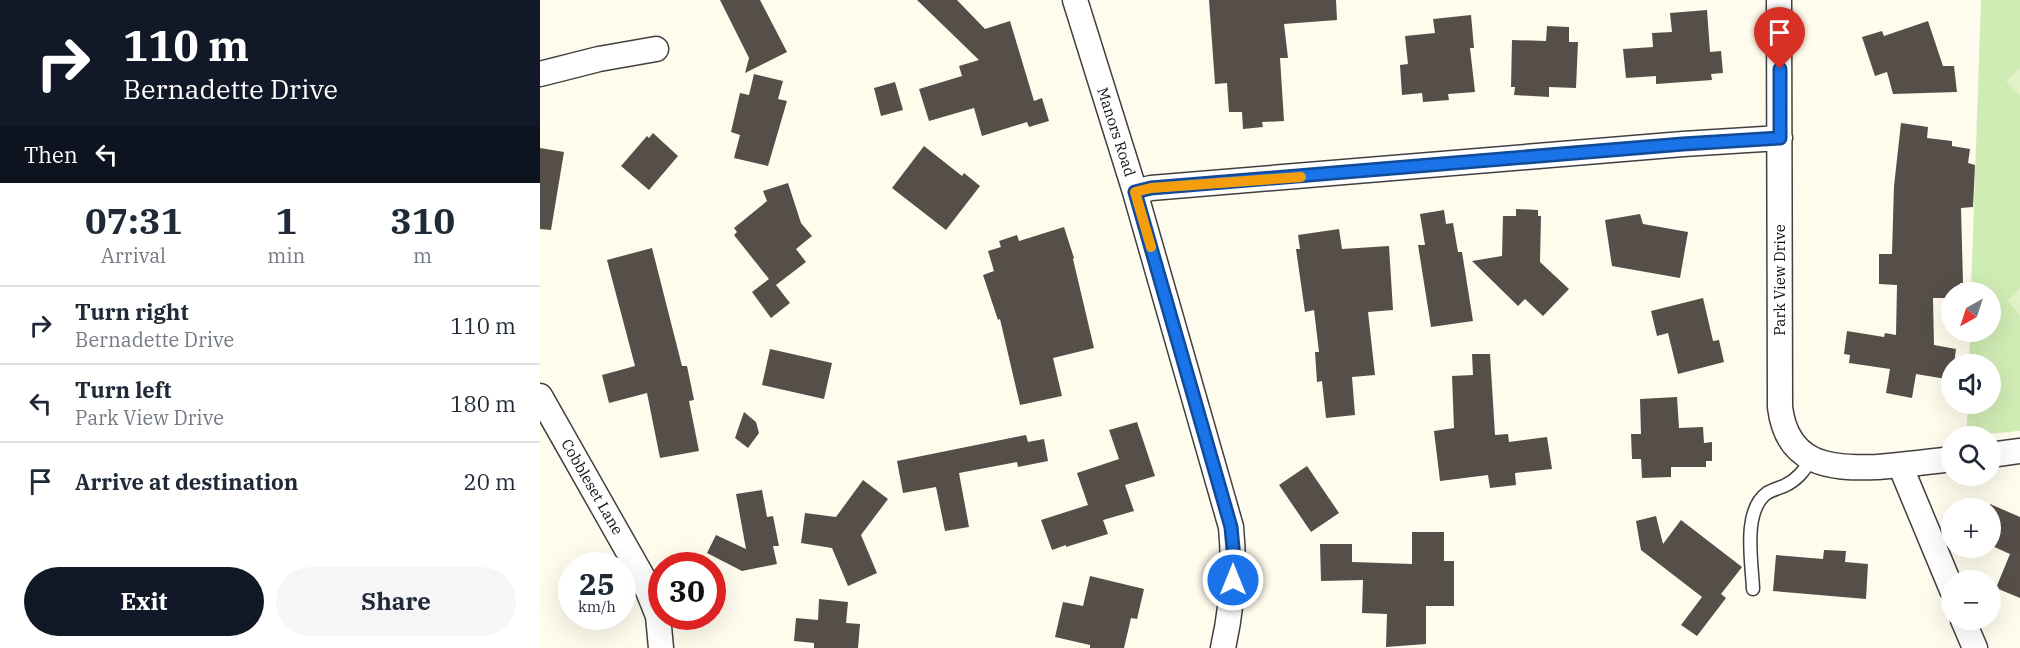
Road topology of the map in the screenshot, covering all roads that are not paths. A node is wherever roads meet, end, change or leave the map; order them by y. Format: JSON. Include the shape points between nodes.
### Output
{"nodes":[{"id":1,"x":1075,"y":0,"type":"edge"},
{"id":2,"x":1779,"y":0,"type":"edge"},
{"id":3,"x":657,"y":49,"type":"dead end"},
{"id":4,"x":540,"y":74,"type":"edge"},
{"id":5,"x":1780,"y":138,"type":"junction"},
{"id":6,"x":1135,"y":192,"type":"junction"},
{"id":7,"x":540,"y":396,"type":"edge"},
{"id":8,"x":2020,"y":451,"type":"edge"},
{"id":9,"x":2001,"y":453,"type":"edge"},
{"id":10,"x":1811,"y":459,"type":"junction"},
{"id":11,"x":1941,"y":460,"type":"edge"},
{"id":12,"x":1900,"y":465,"type":"junction"},
{"id":13,"x":1944,"y":570,"type":"edge"},
{"id":14,"x":1753,"y":589,"type":"dead end"},
{"id":15,"x":1967,"y":630,"type":"edge"},
{"id":16,"x":661,"y":648,"type":"edge"},
{"id":17,"x":1223,"y":648,"type":"edge"},
{"id":18,"x":1975,"y":648,"type":"edge"}],
"edges":[{"from":1,"to":6,"type":"street","name":"Manors Road"},
{"from":2,"to":5,"type":"street","name":"Park View Drive"},
{"from":3,"to":4,"type":"street","via":[[598,58]]},
{"from":5,"to":6,"type":"street"},
{"from":5,"to":10,"type":"street","name":"Park View Drive","via":[[1780,406],[1785,432],[1796,448]]},
{"from":6,"to":17,"type":"street","name":"Manors Road","via":[[1231,527],[1233,580]]},
{"from":7,"to":16,"type":"street","name":"Cobbleset Lane","via":[[642,576],[658,616]]},
{"from":8,"to":9,"type":"street"},
{"from":10,"to":12,"type":"street","name":"Park View Drive","via":[[1844,468]]},
{"from":10,"to":14,"type":"lane","via":[[1802,474],[1767,493],[1752,514]]},
{"from":11,"to":12,"type":"street","name":"Park View Drive"},
{"from":12,"to":13,"type":"street"},
{"from":15,"to":18,"type":"street"}]}
